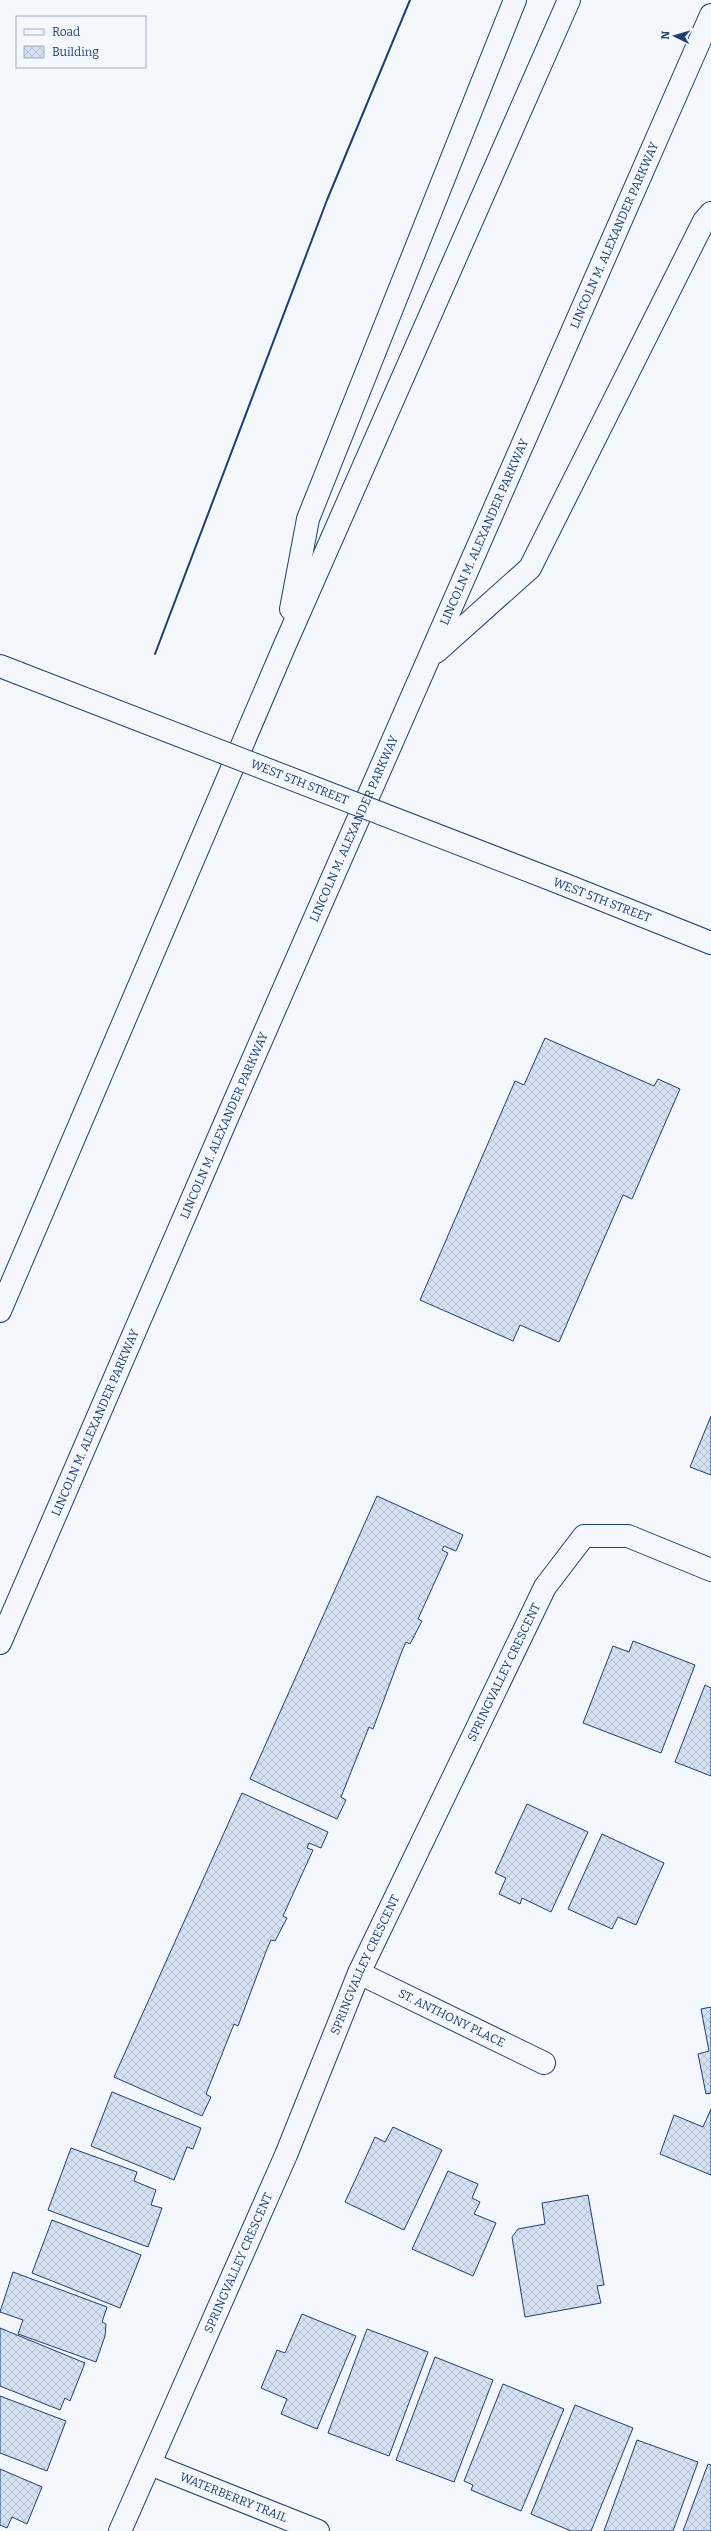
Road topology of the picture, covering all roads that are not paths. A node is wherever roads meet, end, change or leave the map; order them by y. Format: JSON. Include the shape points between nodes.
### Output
{"nodes":[{"id":1,"x":515,"y":0,"type":"edge"},
{"id":2,"x":569,"y":0,"type":"edge"},
{"id":3,"x":711,"y":15,"type":"edge"},
{"id":4,"x":711,"y":213,"type":"edge"},
{"id":5,"x":284,"y":647,"type":"junction"},
{"id":6,"x":431,"y":657,"type":"junction"},
{"id":7,"x":9,"y":670,"type":"edge"},
{"id":8,"x":711,"y":943,"type":"edge"},
{"id":9,"x":0,"y":1311,"type":"edge"},
{"id":10,"x":711,"y":1570,"type":"edge"},
{"id":11,"x":0,"y":1643,"type":"edge"},
{"id":12,"x":359,"y":1973,"type":"junction"},
{"id":13,"x":544,"y":2063,"type":"dead end"},
{"id":14,"x":150,"y":2464,"type":"junction"},
{"id":15,"x":120,"y":2531,"type":"edge"},
{"id":16,"x":318,"y":2531,"type":"edge"}],
"edges":[{"from":1,"to":5,"type":"main road","via":[[308,519]]},
{"from":2,"to":5,"type":"main road"},
{"from":3,"to":6,"type":"main road","name":"LINCOLN M. ALEXANDER PARKWAY"},
{"from":4,"to":6,"type":"main road","via":[[704,221],[530,568]]},
{"from":5,"to":9,"type":"main road"},
{"from":6,"to":11,"type":"main road","name":"LINCOLN M. ALEXANDER PARKWAY","via":[[231,1109]]},
{"from":7,"to":8,"type":"main road","name":"WEST 5TH STREET","bridge":true},
{"from":10,"to":12,"type":"main road","name":"SPRINGVALLEY CRESCENT","via":[[628,1536],[584,1536],[545,1587]]},
{"from":12,"to":13,"type":"main road","name":"ST. ANTHONY PLACE"},
{"from":12,"to":14,"type":"main road","name":"SPRINGVALLEY CRESCENT","via":[[286,2155]]},
{"from":14,"to":15,"type":"main road","name":"SPRINGVALLEY CRESCENT"},
{"from":14,"to":16,"type":"main road","name":"WATERBERRY TRAIL"}]}
